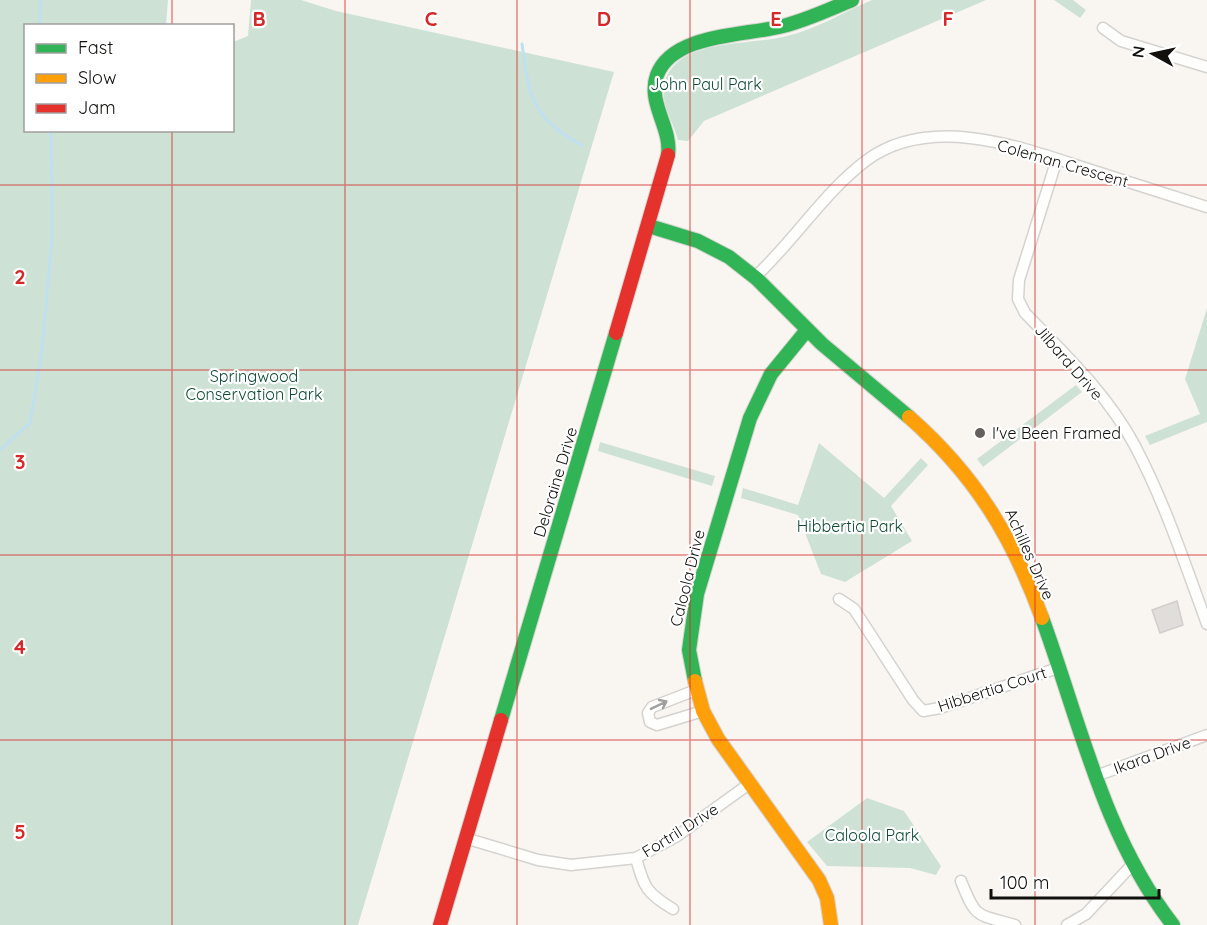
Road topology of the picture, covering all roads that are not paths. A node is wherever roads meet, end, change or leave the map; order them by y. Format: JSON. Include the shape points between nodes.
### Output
{"nodes":[{"id":1,"x":852,"y":0,"type":"edge"},
{"id":2,"x":1103,"y":28,"type":"dead end"},
{"id":3,"x":1207,"y":67,"type":"edge"},
{"id":4,"x":1057,"y":159,"type":"junction"},
{"id":5,"x":1207,"y":207,"type":"edge"},
{"id":6,"x":649,"y":226,"type":"junction"},
{"id":7,"x":754,"y":278,"type":"junction"},
{"id":8,"x":807,"y":330,"type":"junction"},
{"id":9,"x":839,"y":599,"type":"dead end"},
{"id":10,"x":1207,"y":624,"type":"edge"},
{"id":11,"x":1058,"y":668,"type":"junction"},
{"id":12,"x":696,"y":690,"type":"junction"},
{"id":13,"x":703,"y":711,"type":"junction"},
{"id":14,"x":1207,"y":735,"type":"edge"},
{"id":15,"x":1096,"y":776,"type":"junction"},
{"id":16,"x":750,"y":784,"type":"junction"},
{"id":17,"x":465,"y":838,"type":"junction"},
{"id":18,"x":636,"y":858,"type":"junction"},
{"id":19,"x":1132,"y":865,"type":"junction"},
{"id":20,"x":962,"y":880,"type":"dead end"},
{"id":21,"x":673,"y":909,"type":"dead end"},
{"id":22,"x":440,"y":925,"type":"edge"},
{"id":23,"x":831,"y":925,"type":"edge"},
{"id":24,"x":1015,"y":925,"type":"edge"},
{"id":25,"x":1067,"y":925,"type":"edge"},
{"id":26,"x":1173,"y":925,"type":"edge"}],
"edges":[{"from":1,"to":6,"type":"street","name":"Deloraine Drive","via":[[785,26],[692,44],[673,52],[657,75],[655,87],[670,142]]},
{"from":2,"to":3,"type":"street","via":[[1121,41]]},
{"from":4,"to":5,"type":"street","name":"Coleman Crescent"},
{"from":4,"to":7,"type":"street","name":"Coleman Crescent","via":[[975,139],[910,140],[888,148],[847,178]]},
{"from":4,"to":10,"type":"street","name":"Jilbard Drive","via":[[1019,280],[1018,299],[1025,313],[1092,383],[1135,445],[1170,523]]},
{"from":6,"to":7,"type":"street","name":"Achilles Drive","via":[[713,247]]},
{"from":6,"to":17,"type":"street","name":"Deloraine Drive"},
{"from":7,"to":8,"type":"street","name":"Achilles Drive"},
{"from":8,"to":11,"type":"street","name":"Achilles Drive","via":[[939,446],[986,501],[1009,540]]},
{"from":8,"to":12,"type":"street","name":"Caloola Drive","via":[[771,374],[750,418],[697,594],[689,650]]},
{"from":9,"to":11,"type":"street","name":"Hibbertia Court","via":[[854,609],[923,711]]},
{"from":11,"to":15,"type":"street","name":"Achilles Drive"},
{"from":12,"to":13,"type":"street","name":"Caloola Drive"},
{"from":13,"to":12,"type":"street","one_way":true,"via":[[657,725],[650,722],[648,713],[652,707]]},
{"from":13,"to":16,"type":"street","name":"Caloola Drive"},
{"from":14,"to":15,"type":"street","name":"Ikara Drive"},
{"from":15,"to":19,"type":"street","name":"Achilles Drive"},
{"from":16,"to":18,"type":"street","name":"Fortril Drive","via":[[677,836]]},
{"from":16,"to":23,"type":"street","name":"Caloola Drive","via":[[819,880],[827,898]]},
{"from":17,"to":18,"type":"street","name":"Fortril Drive","via":[[571,866]]},
{"from":17,"to":22,"type":"street","name":"Deloraine Drive"},
{"from":18,"to":21,"type":"street","via":[[645,888]]},
{"from":19,"to":25,"type":"street","via":[[1086,914]]},
{"from":19,"to":26,"type":"street","name":"Achilles Drive"},
{"from":20,"to":24,"type":"street","via":[[972,909],[982,916]]}]}
